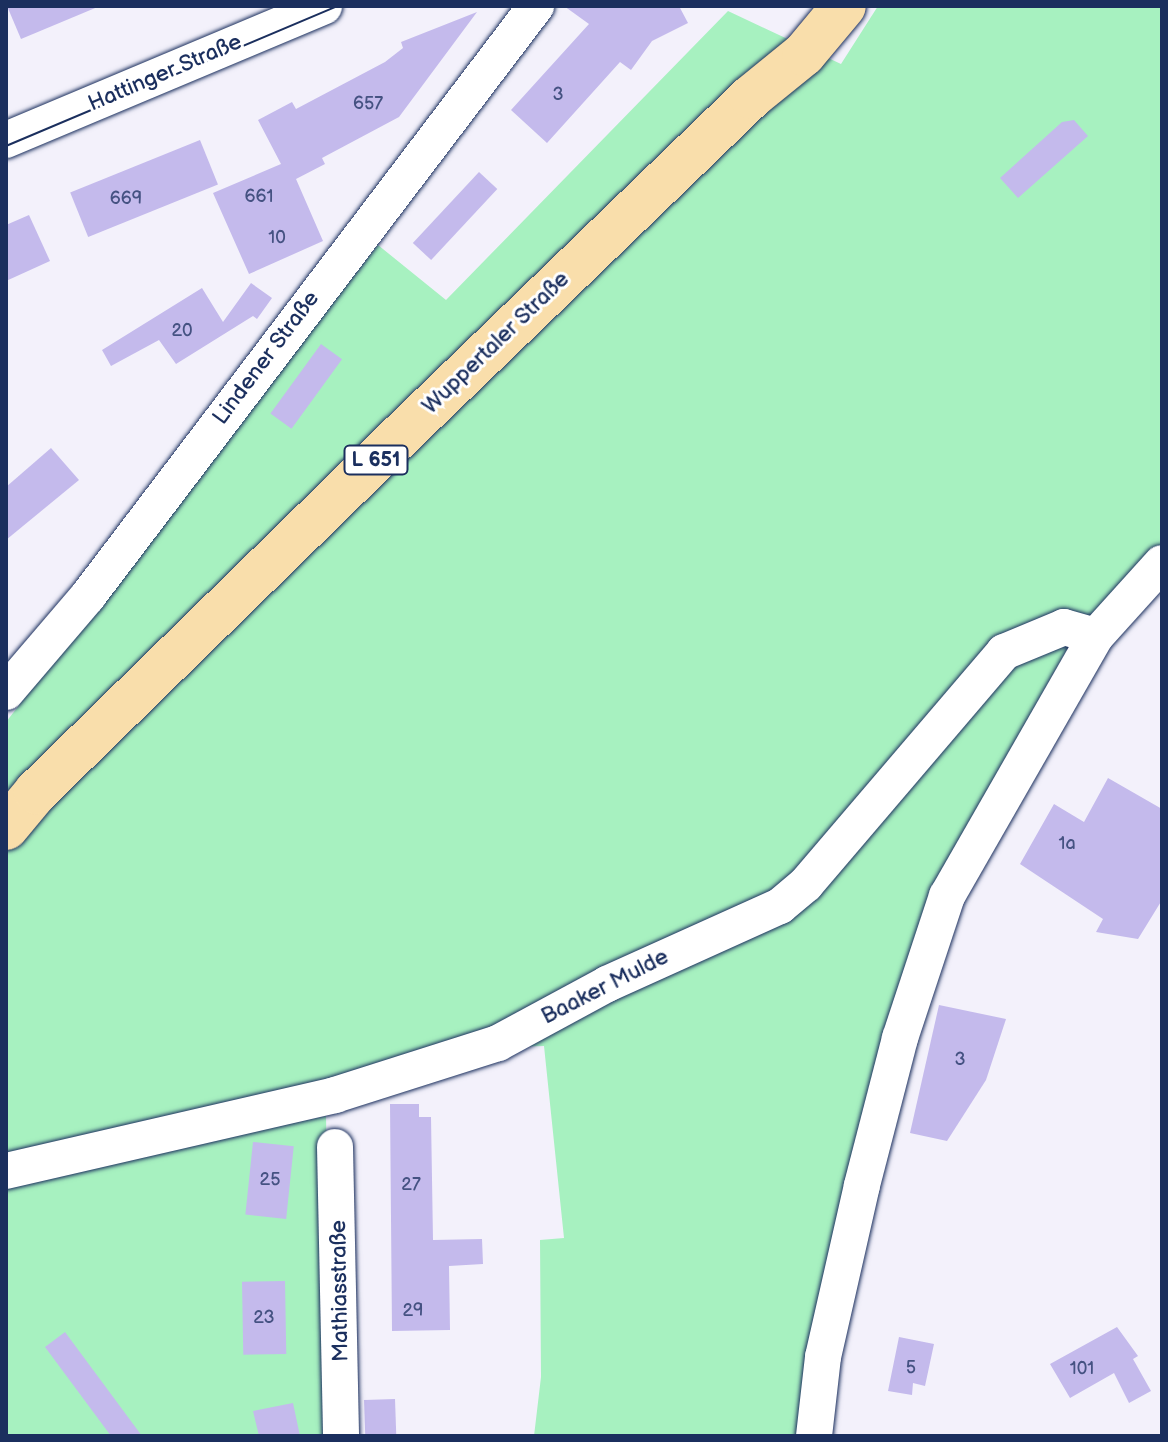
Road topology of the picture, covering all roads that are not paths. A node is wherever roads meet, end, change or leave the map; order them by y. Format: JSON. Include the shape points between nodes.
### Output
{"nodes":[{"id":1,"x":324,"y":6,"type":"edge"},
{"id":2,"x":814,"y":6,"type":"edge"},
{"id":3,"x":844,"y":6,"type":"edge"},
{"id":4,"x":527,"y":11,"type":"edge"},
{"id":5,"x":751,"y":97,"type":"junction"},
{"id":6,"x":6,"y":140,"type":"edge"},
{"id":7,"x":1162,"y":563,"type":"edge"},
{"id":8,"x":1096,"y":636,"type":"junction"},
{"id":9,"x":6,"y":692,"type":"edge"},
{"id":10,"x":6,"y":828,"type":"edge"},
{"id":11,"x":335,"y":1147,"type":"dead end"},
{"id":12,"x":6,"y":1171,"type":"edge"},
{"id":13,"x":341,"y":1436,"type":"edge"},
{"id":14,"x":814,"y":1436,"type":"edge"}],
"edges":[{"from":1,"to":6,"type":"street","name":"Hattinger Straße"},
{"from":2,"to":5,"type":"main road","name":"Wuppertaler Straße","number":"L 651"},
{"from":3,"to":5,"type":"main road","name":"Wuppertaler Straße","number":"L 651","via":[[804,54]]},
{"from":4,"to":9,"type":"street","name":"Lindener Straße","via":[[88,596]]},
{"from":5,"to":10,"type":"main road","name":"Wuppertaler Straße","number":"L 651","via":[[36,792]]},
{"from":7,"to":8,"type":"street"},
{"from":8,"to":12,"type":"street","name":"Baaker Mulde","via":[[1064,627],[1004,652],[806,884],[780,906],[607,984],[498,1043],[335,1095]]},
{"from":8,"to":14,"type":"street","via":[[983,828],[947,896],[923,959],[862,1185],[823,1357]]},
{"from":11,"to":13,"type":"street","name":"Mathiasstraße"}]}
